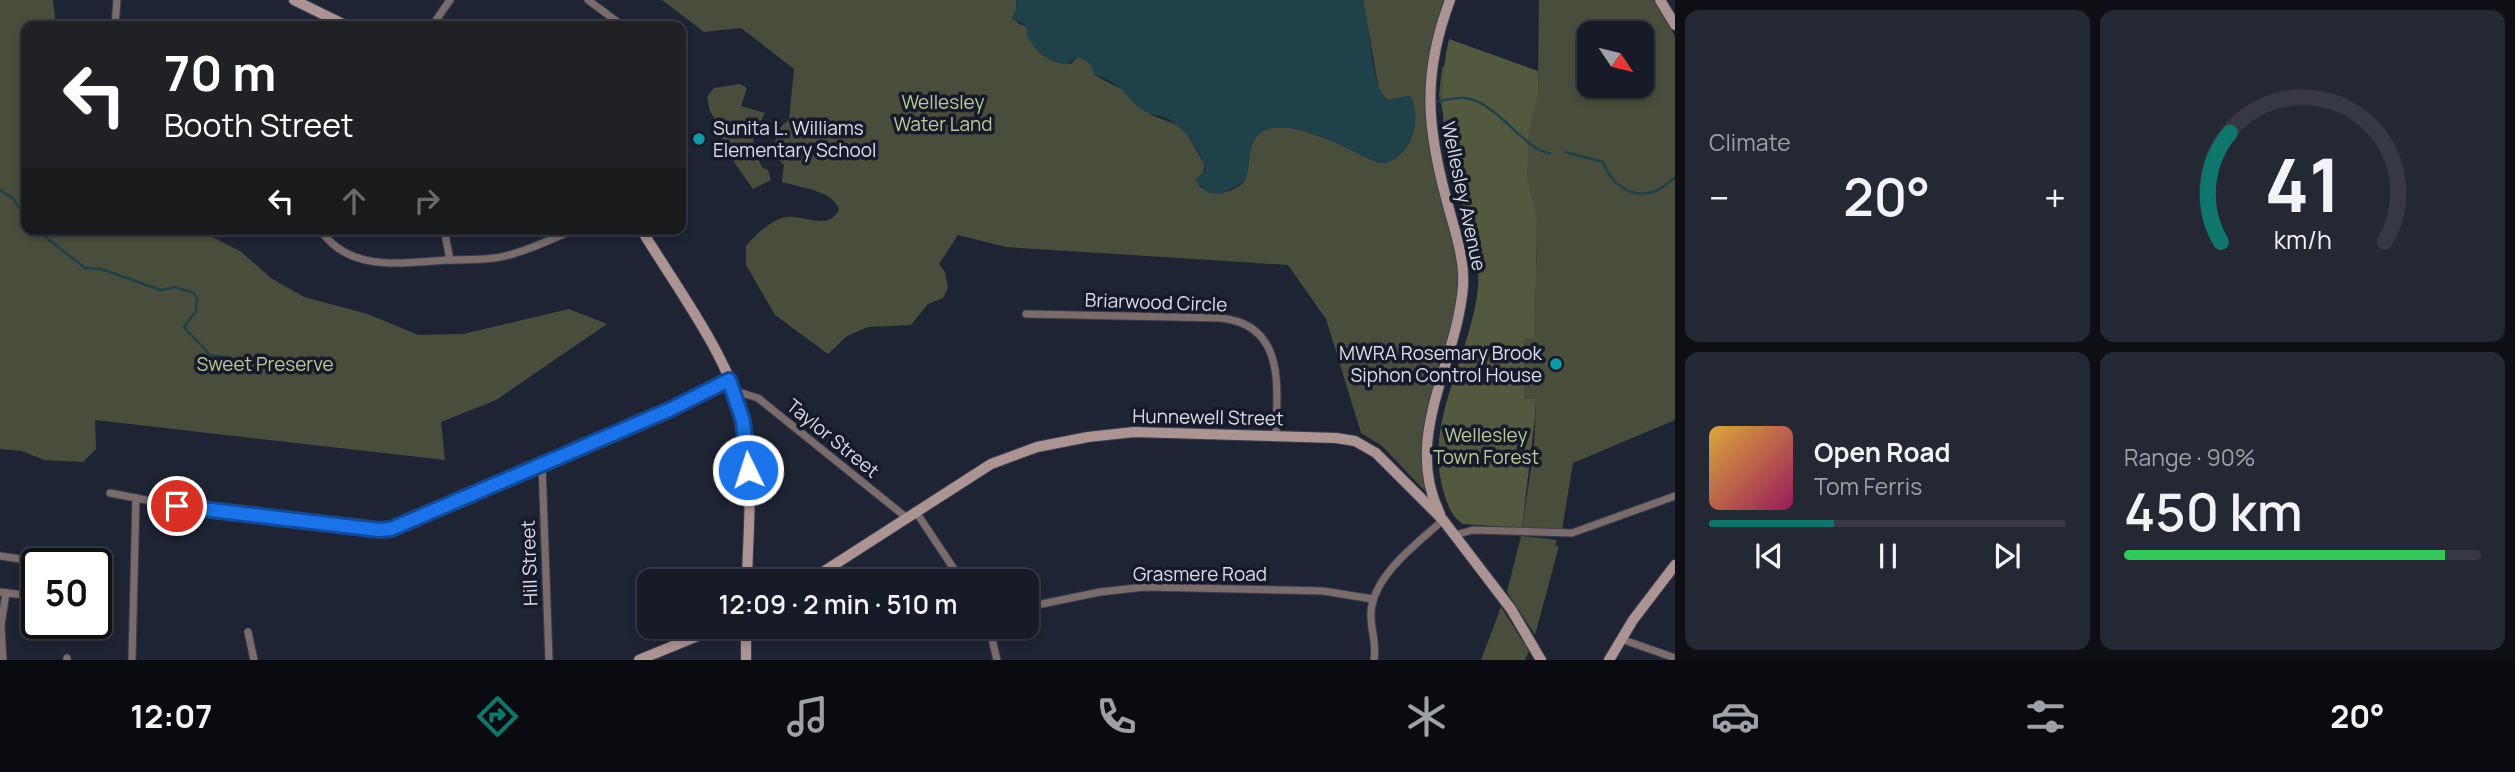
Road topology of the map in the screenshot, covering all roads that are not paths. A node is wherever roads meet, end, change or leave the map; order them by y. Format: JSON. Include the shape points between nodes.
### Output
{"nodes":[{"id":1,"x":117,"y":0,"type":"edge"},
{"id":2,"x":294,"y":0,"type":"edge"},
{"id":3,"x":450,"y":0,"type":"edge"},
{"id":4,"x":588,"y":0,"type":"edge"},
{"id":5,"x":1450,"y":0,"type":"edge"},
{"id":6,"x":1660,"y":0,"type":"edge"},
{"id":7,"x":116,"y":21,"type":"edge"},
{"id":8,"x":337,"y":21,"type":"edge"},
{"id":9,"x":435,"y":21,"type":"edge"},
{"id":10,"x":616,"y":21,"type":"edge"},
{"id":11,"x":1675,"y":25,"type":"edge"},
{"id":12,"x":324,"y":235,"type":"edge"},
{"id":13,"x":445,"y":235,"type":"edge"},
{"id":14,"x":561,"y":235,"type":"edge"},
{"id":15,"x":644,"y":235,"type":"edge"},
{"id":16,"x":450,"y":260,"type":"junction"},
{"id":17,"x":1027,"y":314,"type":"dead end"},
{"id":18,"x":729,"y":380,"type":"junction"},
{"id":19,"x":735,"y":391,"type":"junction"},
{"id":20,"x":1276,"y":435,"type":"junction"},
{"id":21,"x":542,"y":464,"type":"junction"},
{"id":22,"x":110,"y":492,"type":"dead end"},
{"id":23,"x":1675,"y":496,"type":"edge"},
{"id":24,"x":136,"y":498,"type":"junction"},
{"id":25,"x":911,"y":515,"type":"junction"},
{"id":26,"x":1443,"y":520,"type":"junction"},
{"id":27,"x":1455,"y":535,"type":"junction"},
{"id":28,"x":0,"y":555,"type":"edge"},
{"id":29,"x":21,"y":558,"type":"edge"},
{"id":30,"x":1675,"y":565,"type":"edge"},
{"id":31,"x":747,"y":569,"type":"edge"},
{"id":32,"x":828,"y":569,"type":"edge"},
{"id":33,"x":953,"y":569,"type":"edge"},
{"id":34,"x":3,"y":592,"type":"edge"},
{"id":35,"x":21,"y":593,"type":"edge"},
{"id":36,"x":1373,"y":599,"type":"junction"},
{"id":37,"x":1039,"y":605,"type":"edge"},
{"id":38,"x":248,"y":632,"type":"dead end"},
{"id":39,"x":690,"y":639,"type":"edge"},
{"id":40,"x":746,"y":639,"type":"edge"},
{"id":41,"x":992,"y":639,"type":"edge"},
{"id":42,"x":1621,"y":639,"type":"junction"},
{"id":43,"x":1675,"y":658,"type":"edge"},
{"id":44,"x":2,"y":660,"type":"edge"},
{"id":45,"x":132,"y":660,"type":"edge"},
{"id":46,"x":254,"y":660,"type":"edge"},
{"id":47,"x":549,"y":660,"type":"edge"},
{"id":48,"x":639,"y":660,"type":"edge"},
{"id":49,"x":746,"y":660,"type":"edge"},
{"id":50,"x":997,"y":660,"type":"edge"},
{"id":51,"x":1374,"y":660,"type":"edge"},
{"id":52,"x":1541,"y":660,"type":"edge"},
{"id":53,"x":1609,"y":660,"type":"edge"}],
"edges":[{"from":1,"to":7,"type":"street"},
{"from":2,"to":8,"type":"main road"},
{"from":3,"to":9,"type":"street"},
{"from":4,"to":10,"type":"street"},
{"from":5,"to":26,"type":"main road","name":"Wellesley Avenue","via":[[1432,58],[1429,97],[1435,158],[1463,273],[1426,448],[1429,485]]},
{"from":6,"to":11,"type":"main road"},
{"from":12,"to":16,"type":"street","via":[[342,251],[379,263]]},
{"from":13,"to":16,"type":"street"},
{"from":14,"to":16,"type":"street","via":[[493,259]]},
{"from":15,"to":18,"type":"main road"},
{"from":17,"to":20,"type":"street","name":"Briarwood Circle","via":[[1240,322],[1260,336],[1273,357]]},
{"from":18,"to":19,"type":"main road"},
{"from":18,"to":21,"type":"street"},
{"from":19,"to":25,"type":"street","name":"Taylor Street","via":[[757,397]]},
{"from":19,"to":31,"type":"main road","via":[[748,455]]},
{"from":20,"to":25,"type":"main road","name":"Hunnewell Street","via":[[1134,432],[1062,442],[991,464]]},
{"from":20,"to":26,"type":"main road","name":"Hunnewell Street","via":[[1343,439],[1366,446]]},
{"from":21,"to":24,"type":"street","via":[[405,524],[379,530]]},
{"from":21,"to":47,"type":"street","name":"Hill Street"},
{"from":22,"to":24,"type":"street"},
{"from":23,"to":27,"type":"street","via":[[1572,533],[1473,530]]},
{"from":24,"to":45,"type":"street"},
{"from":25,"to":32,"type":"main road","name":"Hunnewell Street"},
{"from":25,"to":33,"type":"street","name":"Taylor Street"},
{"from":26,"to":27,"type":"main road","name":"Hunnewell Street"},
{"from":26,"to":36,"type":"street","via":[[1392,569]]},
{"from":27,"to":52,"type":"main road","name":"Hunnewell Street","via":[[1511,609]]},
{"from":28,"to":29,"type":"street"},
{"from":30,"to":42,"type":"main road"},
{"from":34,"to":35,"type":"street"},
{"from":34,"to":44,"type":"street"},
{"from":36,"to":37,"type":"street","name":"Grasmere Road","via":[[1323,591],[1136,587]]},
{"from":36,"to":51,"type":"street"},
{"from":38,"to":46,"type":"street"},
{"from":39,"to":48,"type":"main road"},
{"from":40,"to":49,"type":"main road"},
{"from":41,"to":50,"type":"street"},
{"from":42,"to":43,"type":"street"},
{"from":42,"to":53,"type":"main road"}]}
